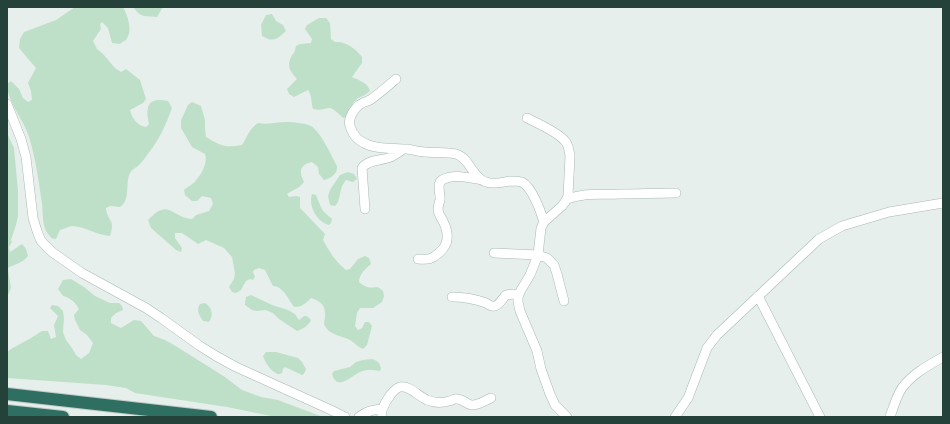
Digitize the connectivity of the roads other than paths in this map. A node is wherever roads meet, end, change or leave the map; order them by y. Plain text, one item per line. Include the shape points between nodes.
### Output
1 (396, 79) dead end
2 (7, 104) edge
3 (527, 118) dead end
4 (402, 150) junction
5 (482, 180) junction
6 (676, 193) dead end
7 (566, 199) junction
8 (943, 203) edge
9 (365, 209) dead end
10 (544, 222) junction
11 (494, 253) dead end
12 (538, 255) junction
13 (418, 259) dead end
14 (519, 295) junction
15 (758, 296) junction
16 (452, 297) dead end
17 (564, 301) dead end
18 (943, 357) edge
19 (7, 394) edge
20 (491, 398) dead end
21 (7, 411) edge
22 (382, 413) edge
23 (63, 417) edge
24 (211, 417) edge
25 (345, 417) edge
26 (359, 417) edge
27 (567, 417) edge
28 (675, 417) edge
29 (820, 417) edge
30 (890, 417) edge

1 - 4 street via 357,106 350,116 349,123 351,131 364,143
2 - 25 street via 26,157 37,231 52,252 82,273 146,308 216,356
3 - 7 street via 562,137 569,148
4 - 5 street via 457,154
4 - 9 street via 390,158 369,162 362,168
5 - 10 street via 492,183 523,182 541,211
5 - 13 street via 457,176 440,182 438,208 447,233 446,244 428,260
6 - 7 street via 592,194
7 - 10 street
8 - 15 street via 888,212 842,226 819,239
10 - 12 street
11 - 12 street
12 - 14 street
12 - 17 street via 547,258 554,265
14 - 16 street via 506,295 496,306 474,299
14 - 27 street via 520,311 537,351 550,394
15 - 28 street via 716,335 707,348 688,398
15 - 29 street
18 - 30 street via 918,372 902,388
19 - 24 highway
20 - 22 street via 472,405 457,399 437,402 429,401 401,387 391,394
21 - 23 highway
22 - 26 street via 372,410

